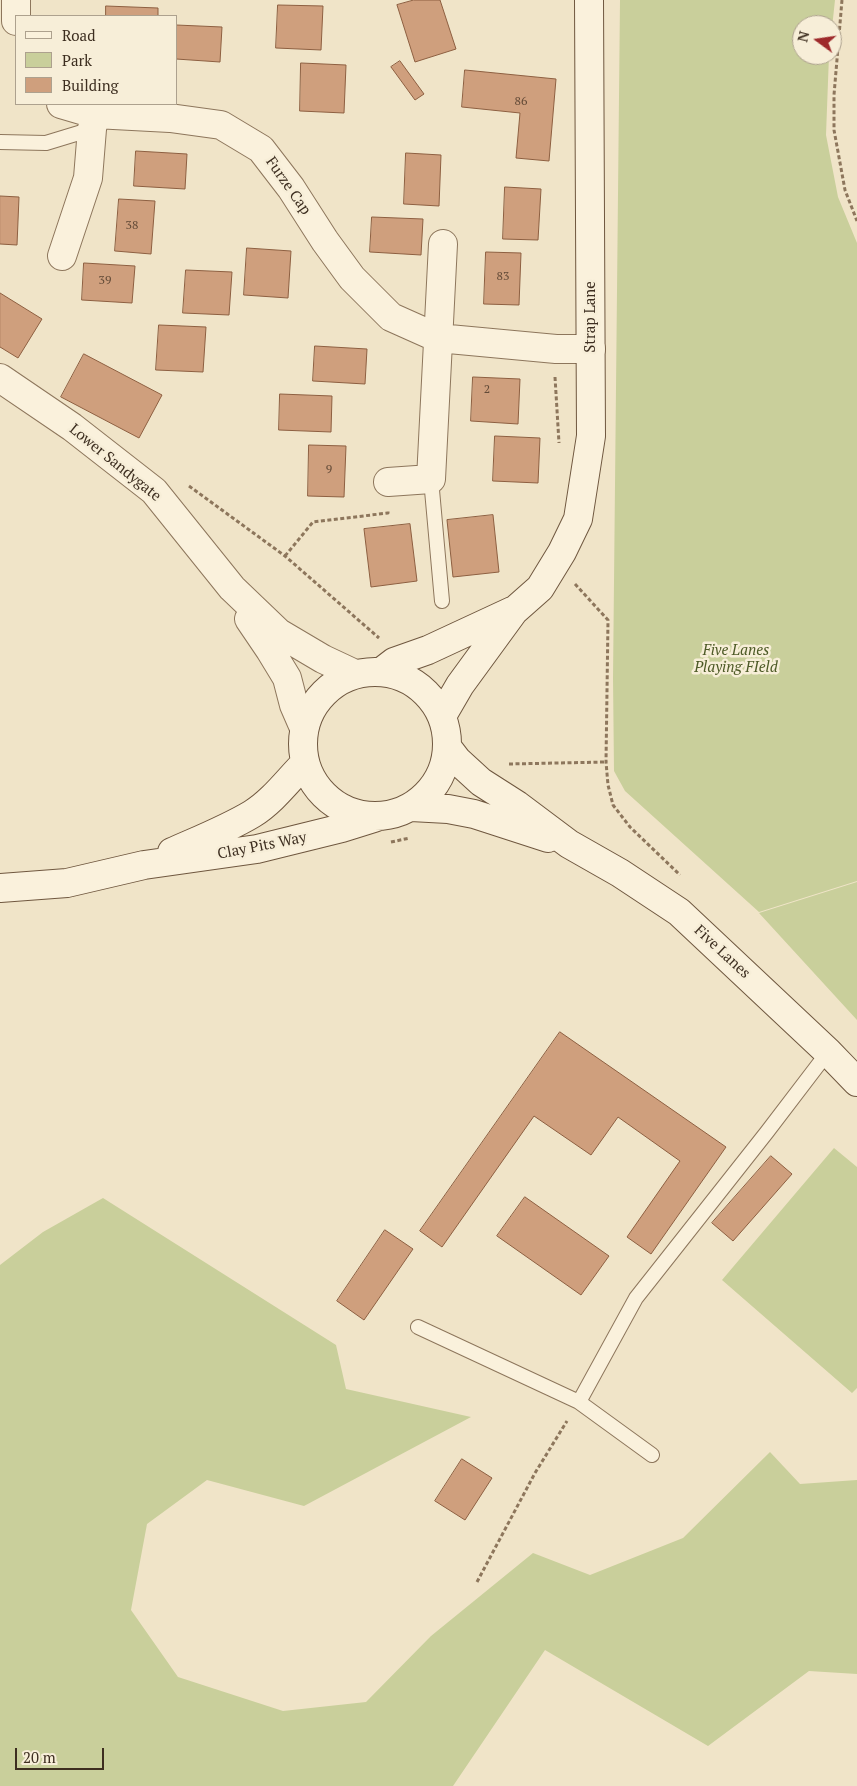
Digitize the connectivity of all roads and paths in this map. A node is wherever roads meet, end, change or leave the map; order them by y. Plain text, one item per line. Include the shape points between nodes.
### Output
1 (589, 0) edge
2 (842, 0) edge
3 (63, 105) edge
4 (94, 122) junction
5 (0, 142) edge
6 (857, 221) edge
7 (443, 244) dead end
8 (62, 256) dead end
9 (438, 338) junction
10 (591, 348) junction
11 (0, 378) edge
12 (431, 479) junction
13 (388, 482) joint
14 (285, 556) dead end
15 (573, 582) dead end
16 (232, 588) junction
17 (442, 601) dead end
18 (514, 611) junction
19 (368, 673) junction
20 (442, 716) junction
21 (304, 728) junction
22 (447, 747) junction
23 (305, 763) junction
24 (411, 807) junction
25 (378, 817) junction
26 (569, 844) junction
27 (144, 865) junction
28 (682, 877) dead end
29 (0, 888) edge
30 (828, 1052) junction
31 (857, 1082) edge
32 (418, 1327) dead end
33 (579, 1402) junction
34 (652, 1455) dead end
35 (476, 1582) dead end

1 - 10 main road, Strap Lane
2 - 6 path via 834,130 846,190
3 - 4 main road, Furze Cap
4 - 5 lane via 46,144
4 - 8 main road via 88,178
4 - 9 main road, Furze Cap via 170,118 221,125 262,149 352,278 391,317
7 - 9 main road
9 - 10 main road, Furze Cap via 556,349
9 - 12 main road
10 - 18 main road, Strap Lane via 591,436 578,519 540,588
11 - 16 main road, Lower Sandygate via 72,427 154,491
12 - 13 main road
12 - 17 lane
13 - 14 path via 388,513 313,522
15 - 28 path via 608,620 606,762 613,805
16 - 19 main road, Lower Sandygate via 279,633 323,659
16 - 21 main road, Lower Sandygate via 286,678
18 - 19 main road, Strap Lane
18 - 20 main road, Strap Lane via 460,685
19 - 20 main road via 396,675 411,681 424,690
19 - 21 main road via 341,680 328,688 317,700
20 - 22 main road
21 - 23 main road via 302,746
22 - 24 main road via 440,775 428,793
22 - 26 main road, Five Lanes via 481,782
23 - 25 main road via 310,778 332,803 361,816
23 - 27 main road, Clay Pits Way via 253,813
24 - 25 main road
24 - 26 main road, Five Lanes via 474,814
25 - 27 main road, Clay Pits Way via 257,849
26 - 30 main road, Five Lanes via 679,912
27 - 29 main road, Clay Pits Way via 67,883
30 - 31 main road, Five Lanes
30 - 33 lane via 636,1298
32 - 33 lane
33 - 34 lane
33 - 35 path via 535,1472

